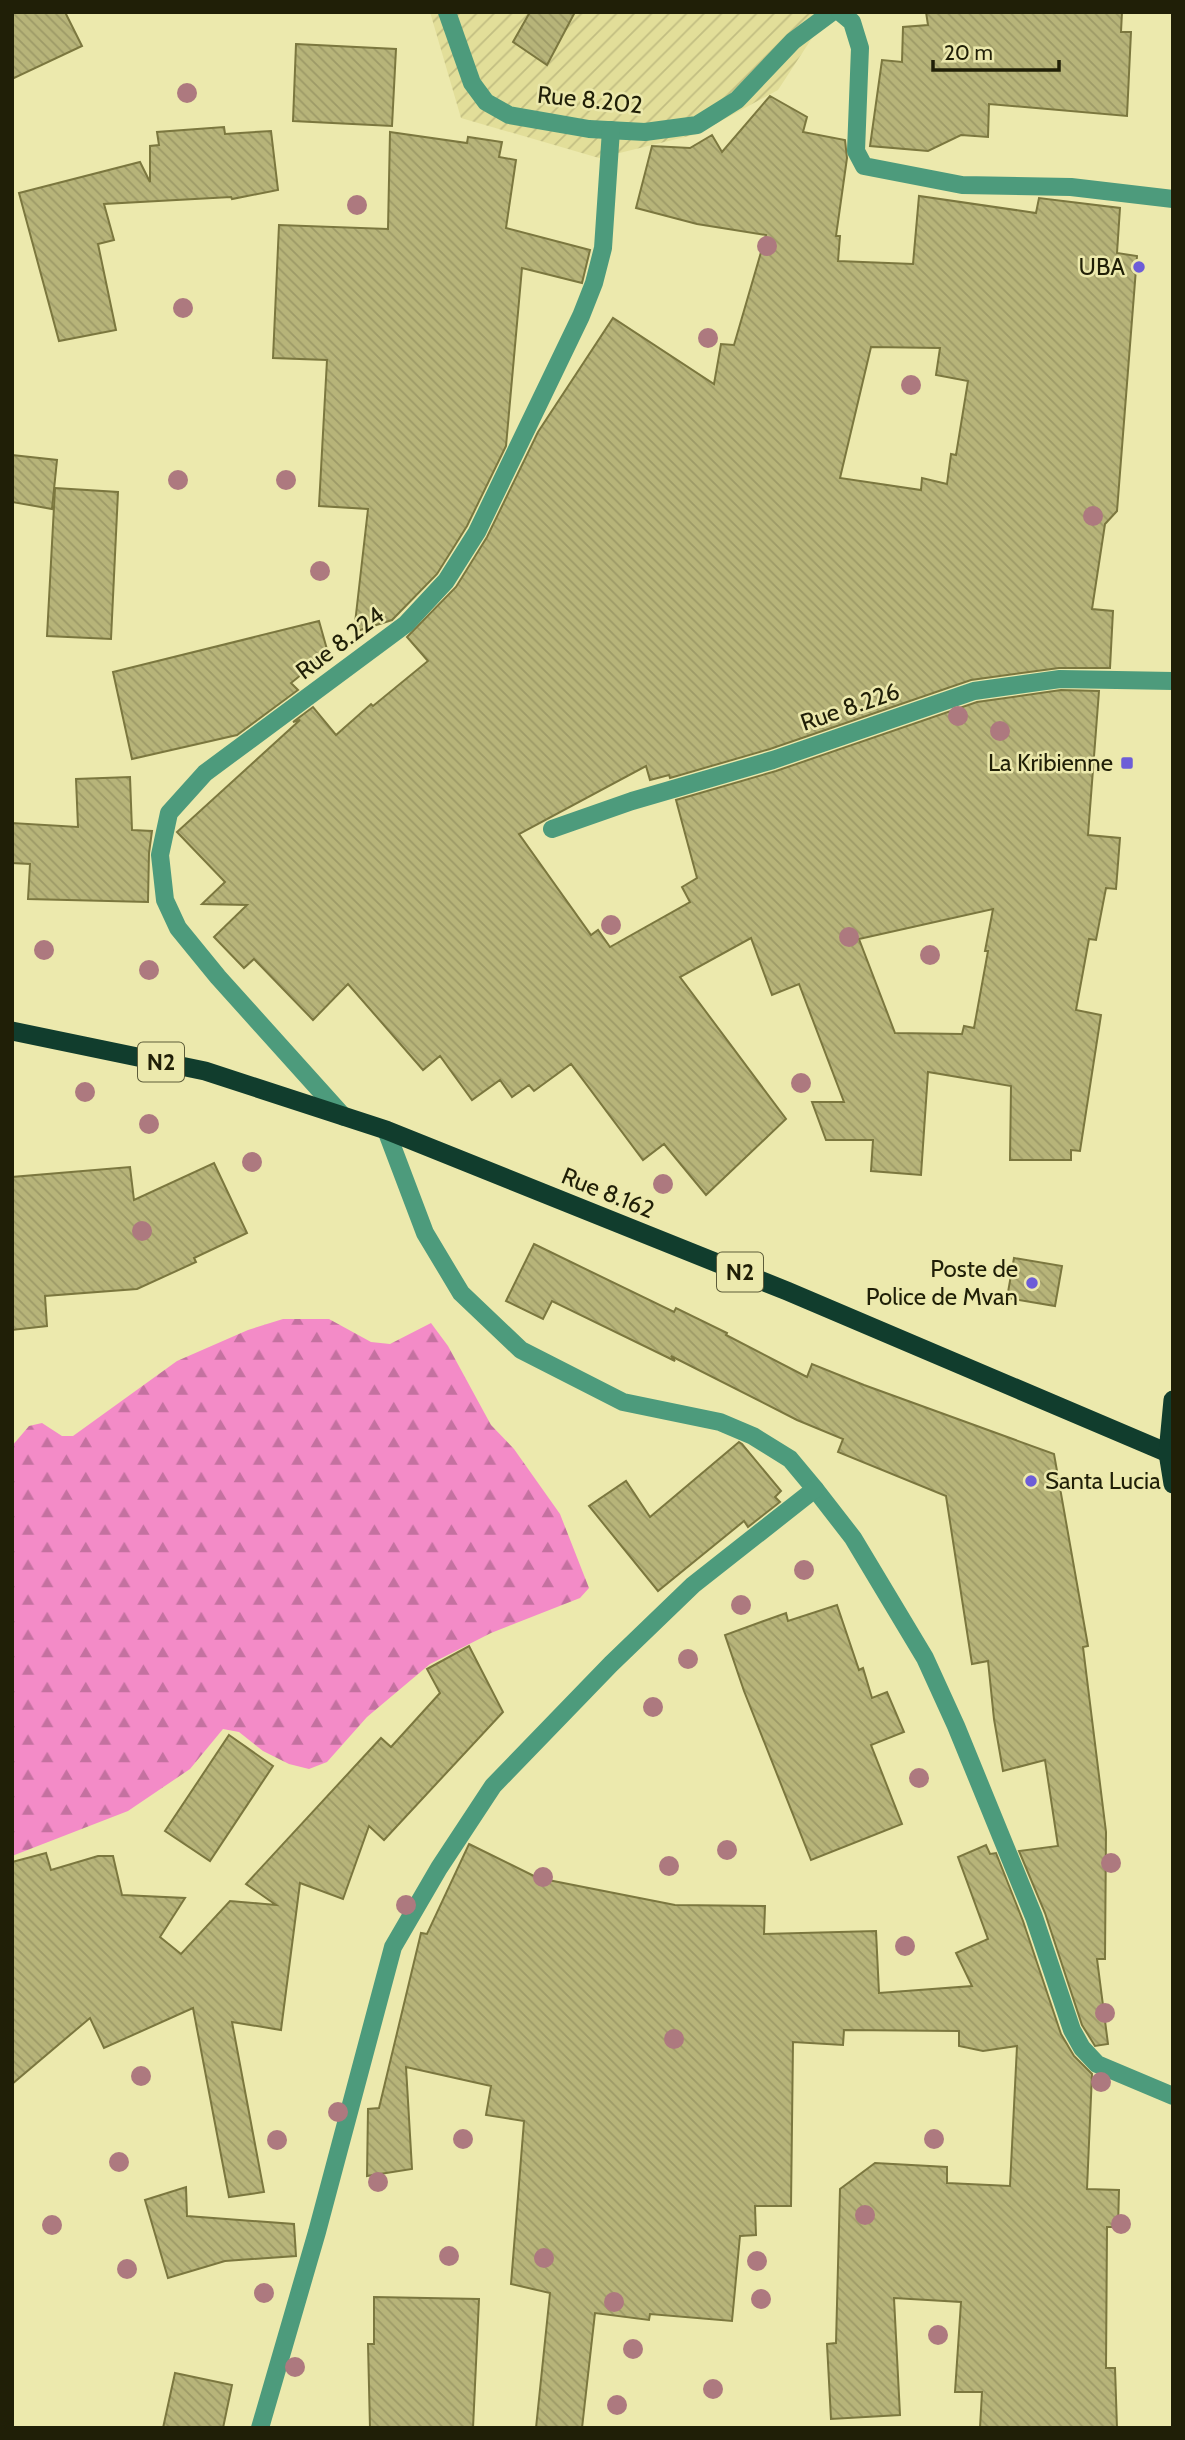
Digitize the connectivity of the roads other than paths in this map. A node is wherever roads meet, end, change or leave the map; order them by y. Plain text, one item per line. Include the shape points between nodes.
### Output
1 (447, 12) edge
2 (832, 12) edge
3 (840, 12) edge
4 (611, 130) junction
5 (1173, 199) edge
6 (1173, 681) edge
7 (552, 829) dead end
8 (12, 1031) edge
9 (344, 1117) junction
10 (386, 1130) junction
11 (1173, 1400) edge
12 (1168, 1453) junction
13 (1173, 1484) edge
14 (815, 1489) junction
15 (1173, 2096) edge
16 (260, 2428) edge

1 - 4 street, Rue 8.202 via 472,83 486,103 509,115
2 - 4 street, Rue 8.202 via 793,41 737,100 697,125 645,132
3 - 5 street via 852,22 860,48 856,151 864,166 962,185 1071,187
4 - 9 street, Rue 8.224 via 603,248 594,283 477,532 446,581 406,624 205,774 169,813 160,855 165,900 178,928
6 - 7 street, Rue 8.226 via 1060,679 974,691
8 - 9 highway, Rue 8.162 / N2 via 205,1071
9 - 10 highway, Rue 8.162 / N2
10 - 12 highway, Rue 8.162 / N2 via 787,1290
10 - 14 street via 425,1233 461,1293 520,1350 623,1402 720,1422 753,1436 790,1459
11 - 12 highway
12 - 13 highway
14 - 15 street via 853,1538 925,1658 1034,1917 1082,2048 1097,2064
14 - 16 street via 693,1585 493,1786 419,1902 393,1947

